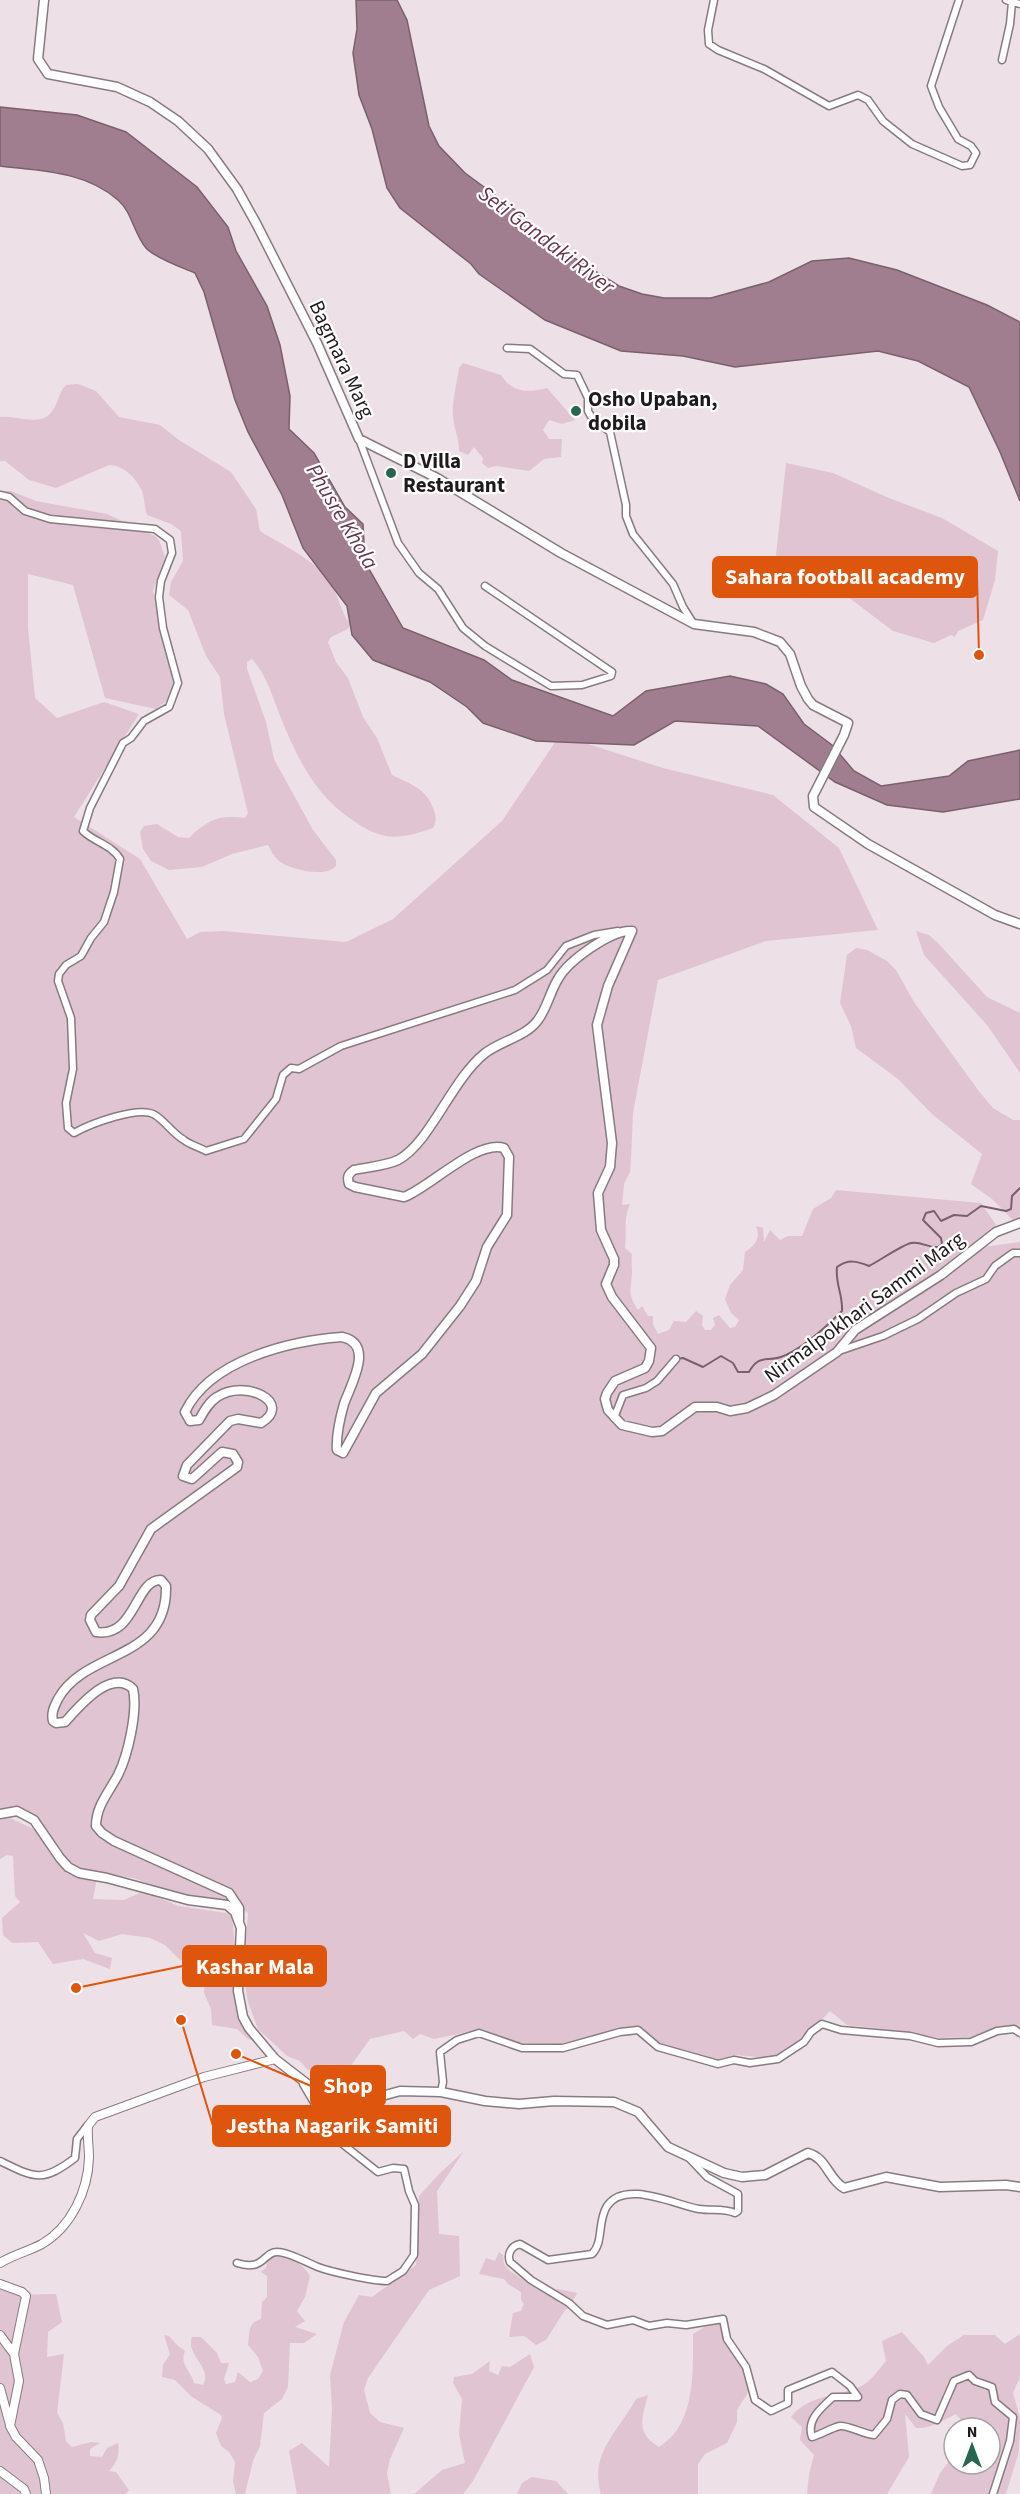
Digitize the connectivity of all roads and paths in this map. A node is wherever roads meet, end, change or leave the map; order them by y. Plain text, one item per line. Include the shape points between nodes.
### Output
1 (44, 0) edge
2 (714, 0) edge
3 (959, 0) edge
4 (1009, 1) edge
5 (1020, 4) edge
6 (1002, 60) dead end
7 (507, 348) dead end
8 (359, 439) junction
9 (0, 495) edge
10 (485, 586) dead end
11 (694, 624) junction
12 (1020, 924) edge
13 (623, 932) junction
14 (1020, 1223) edge
15 (1020, 1252) edge
16 (837, 1352) junction
17 (676, 1359) dead end
18 (614, 1419) junction
19 (0, 1814) edge
20 (239, 1920) junction
21 (1020, 2033) edge
22 (275, 2059) junction
23 (298, 2076) junction
24 (441, 2091) junction
25 (88, 2126) junction
26 (689, 2158) junction
27 (0, 2161) edge
28 (1020, 2187) edge
29 (0, 2263) edge
30 (237, 2263) dead end
31 (0, 2284) edge
32 (0, 2335) edge
33 (14, 2354) junction
34 (0, 2388) edge
35 (10, 2426) junction
36 (0, 2471) edge
37 (26, 2494) edge
38 (46, 2494) edge
39 (993, 2494) edge

1 - 8 main road, Bagmara Marg via 38,58 48,74 117,87 150,102 184,126 218,162 257,225 317,343
2 - 3 street via 709,44 764,69 829,106 858,95 868,100 883,121 912,144 962,166 970,165 976,153 958,139 931,86
4 - 5 street
4 - 6 street via 1011,24
7 - 11 street via 530,349 564,374 577,375 592,418 610,432 633,534 673,584
8 - 10 street via 398,543 419,573 438,589 463,628 551,686 582,685 611,676 612,672
8 - 11 main road, Bagmara Marg via 437,478 561,553
9 - 13 street via 9,497 25,511 50,519 155,529 170,540 171,547 159,597 178,684 169,707 144,721 123,743 90,808 83,831 116,851 120,859 116,884 104,922 81,956 59,974 71,1018 73,1070 66,1114 68,1128 74,1133 142,1112 156,1115 184,1140 206,1151 244,1139 276,1100 282,1075 291,1068 299,1069 341,1046 515,990 547,970 566,946 610,931
11 - 12 main road, Bagmara Marg via 754,632 780,642 790,654 801,686 813,705 848,723 813,802 819,811 868,844 995,915
13 - 18 main road via 633,933 608,986 597,1025 612,1143 612,1158 598,1201 601,1230 614,1259 608,1290 647,1341 651,1354 645,1368 610,1386 605,1399
13 - 20 main road via 603,940 563,970 539,1019 485,1053 468,1070 409,1152 395,1161 349,1173 349,1184 355,1187 404,1197 481,1151 499,1147 507,1152 507,1215 487,1247 476,1281 460,1306 422,1354 376,1393 343,1453 337,1450 337,1439 359,1363 358,1347 351,1339 289,1343 227,1370 196,1392 185,1412 190,1421 199,1419 219,1395 235,1391 262,1393 268,1398 270,1412 261,1423 230,1421 185,1469 183,1476 192,1479 222,1452 233,1454 238,1462 237,1467 151,1529 119,1586 90,1615 96,1632 117,1629 149,1585 161,1580 166,1586 165,1602 154,1629 129,1650 71,1681 53,1710 53,1721 60,1724 98,1689 122,1684 133,1689 127,1747 119,1773 100,1806 96,1826 114,1841 229,1893 238,1908
14 - 16 main road, Nirmalpokhari Sammi Marg via 996,1232 941,1275 855,1330
15 - 16 street via 995,1266 986,1279 956,1293 918,1319
16 - 18 main road, Nirmalpokhari Sammi Marg via 774,1395 747,1408 730,1411 695,1407 662,1431 652,1432 633,1429
17 - 18 street via 657,1381 623,1395
19 - 20 main road via 17,1811 34,1820 60,1858 79,1873 188,1900 227,1905
20 - 22 main road via 240,2005 249,2028
21 - 24 street via 1014,2029 997,2031 971,2042 938,2043 822,2024 778,2059 718,2064 658,2047 638,2030 563,2048 522,2048 479,2033 457,2040 440,2052
22 - 23 main road
22 - 25 street via 196,2080 95,2117
23 - 24 main road via 330,2103 350,2111 362,2109 392,2092
23 - 30 street via 335,2138 378,2172 404,2169 415,2205 414,2255 403,2271 387,2282 320,2268 278,2252 248,2267
24 - 26 main road via 519,2104 620,2104 638,2112 668,2146
25 - 27 street via 77,2139 75,2158 49,2176 27,2174
25 - 29 street via 87,2179 68,2223 42,2244
26 - 28 main road via 724,2173 753,2177 776,2171 808,2153 821,2159 844,2188 886,2176 940,2187
26 - 39 street via 707,2177 738,2194 738,2211 700,2209 646,2194 622,2196 611,2201 604,2211 597,2248 592,2254 548,2260 518,2244 509,2253 510,2262 583,2316 607,2325 633,2320 649,2325 686,2325 723,2319 727,2339 746,2367 755,2400 771,2411 788,2403 788,2390 832,2372 858,2397 833,2397 812,2419 812,2437 839,2426 874,2435 887,2419 892,2400 900,2394 907,2395 921,2414 937,2420 954,2381 969,2375 992,2387 995,2402 1013,2417 1010,2441
31 - 33 street via 26,2296
32 - 33 street
33 - 35 street via 19,2380
34 - 35 street
35 - 38 street via 38,2460
36 - 37 street

